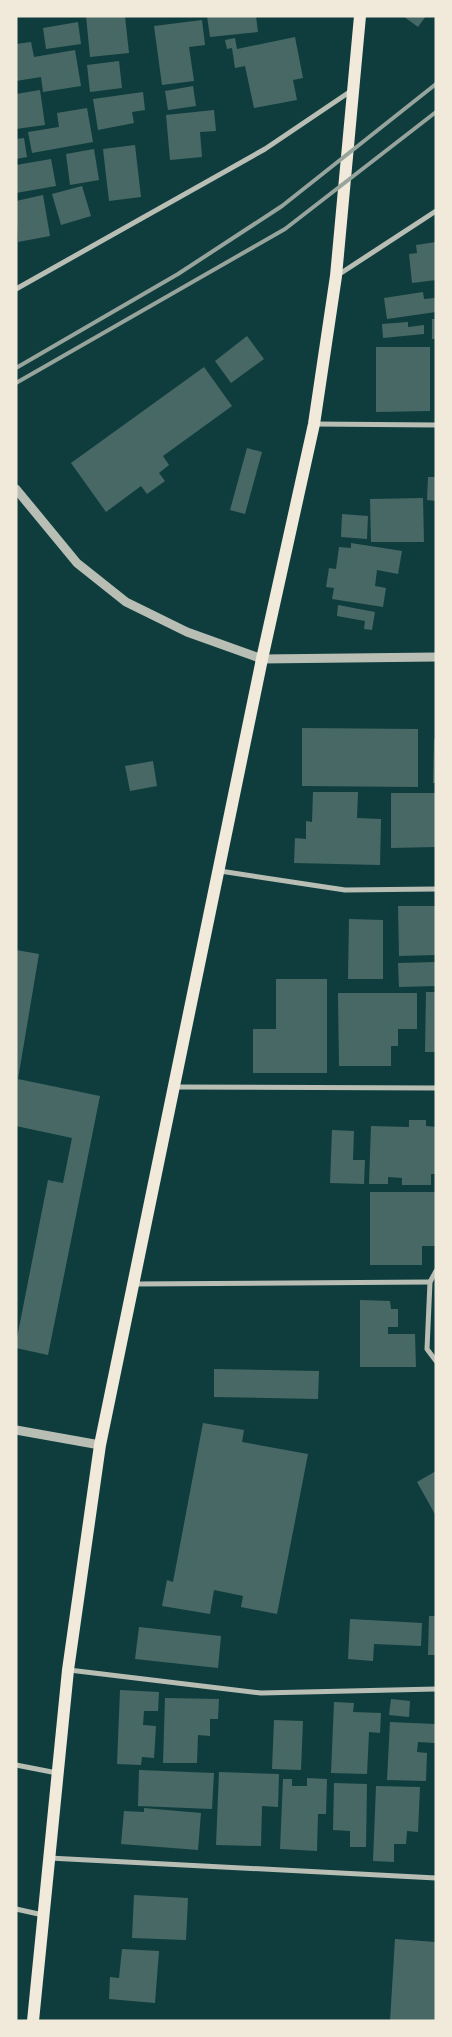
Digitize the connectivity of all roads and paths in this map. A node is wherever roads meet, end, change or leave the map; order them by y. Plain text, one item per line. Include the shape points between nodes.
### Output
1 (360, 16) edge
2 (352, 91) junction
3 (436, 211) edge
4 (336, 276) junction
5 (16, 289) edge
6 (314, 424) junction
7 (436, 425) edge
8 (16, 489) edge
9 (436, 657) edge
10 (262, 659) junction
11 (220, 870) junction
12 (436, 889) edge
13 (176, 1087) junction
14 (436, 1088) edge
15 (436, 1271) edge
16 (430, 1282) junction
17 (134, 1284) junction
18 (436, 1361) edge
19 (16, 1430) edge
20 (100, 1446) junction
21 (68, 1670) junction
22 (436, 1689) edge
23 (16, 1765) edge
24 (57, 1773) junction
25 (49, 1858) junction
26 (436, 1878) edge
27 (16, 1909) edge
28 (43, 1915) junction
29 (33, 2021) edge

1 - 2 main road
2 - 4 main road
2 - 5 street via 265,148
3 - 4 street
4 - 6 main road
6 - 7 street
6 - 10 main road
8 - 10 street via 77,563 126,602 187,632
9 - 10 street
10 - 11 main road
11 - 12 street via 345,890
11 - 13 main road
13 - 14 street
13 - 17 main road
15 - 16 street
16 - 17 street
16 - 18 street via 427,1349
17 - 20 main road
19 - 20 street
20 - 21 main road
21 - 22 street via 261,1693
21 - 24 main road
23 - 24 street
24 - 25 main road
25 - 26 street
25 - 28 main road
27 - 28 street
28 - 29 main road

